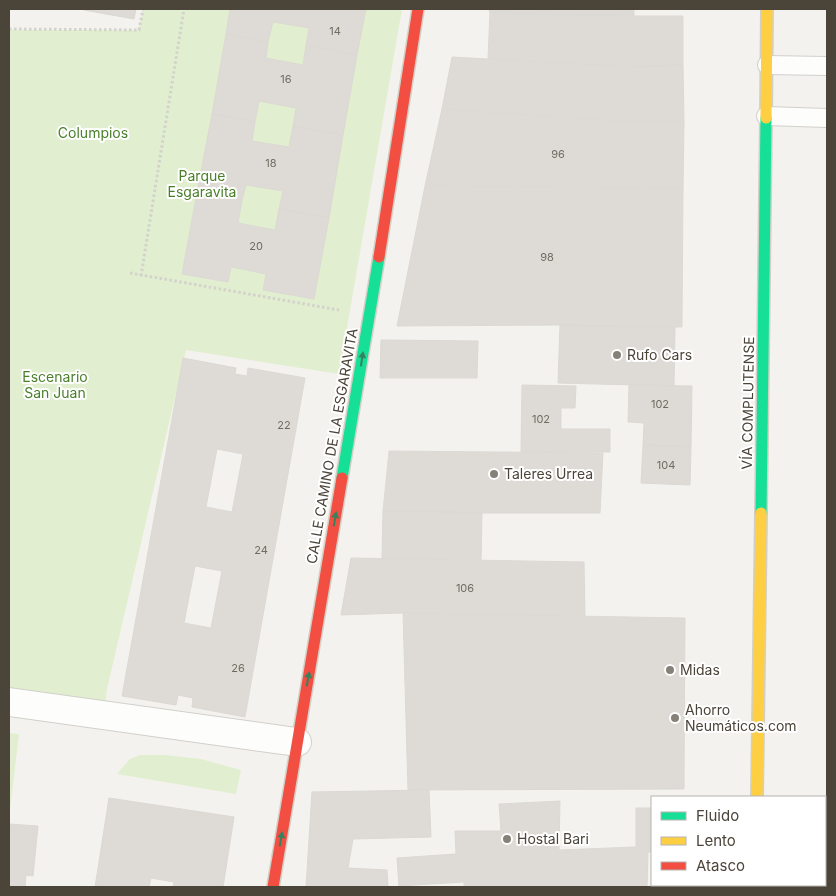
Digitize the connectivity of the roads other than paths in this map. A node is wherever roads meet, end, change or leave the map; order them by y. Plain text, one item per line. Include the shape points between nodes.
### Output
1 (418, 9) edge
2 (767, 9) edge
3 (767, 65) junction
4 (827, 66) edge
5 (766, 116) junction
6 (827, 118) edge
7 (9, 702) edge
8 (297, 742) junction
9 (757, 796) edge
10 (273, 887) edge

8 -> 1 street, CALLE CAMINO DE LA ESGARAVITA
2 - 3 street, VÍA COMPLUTENSE
3 - 4 lane
3 - 5 street, VÍA COMPLUTENSE
5 - 6 lane
5 - 9 street, VÍA COMPLUTENSE
7 - 8 street
10 -> 8 street, CALLE CAMINO DE LA ESGARAVITA

